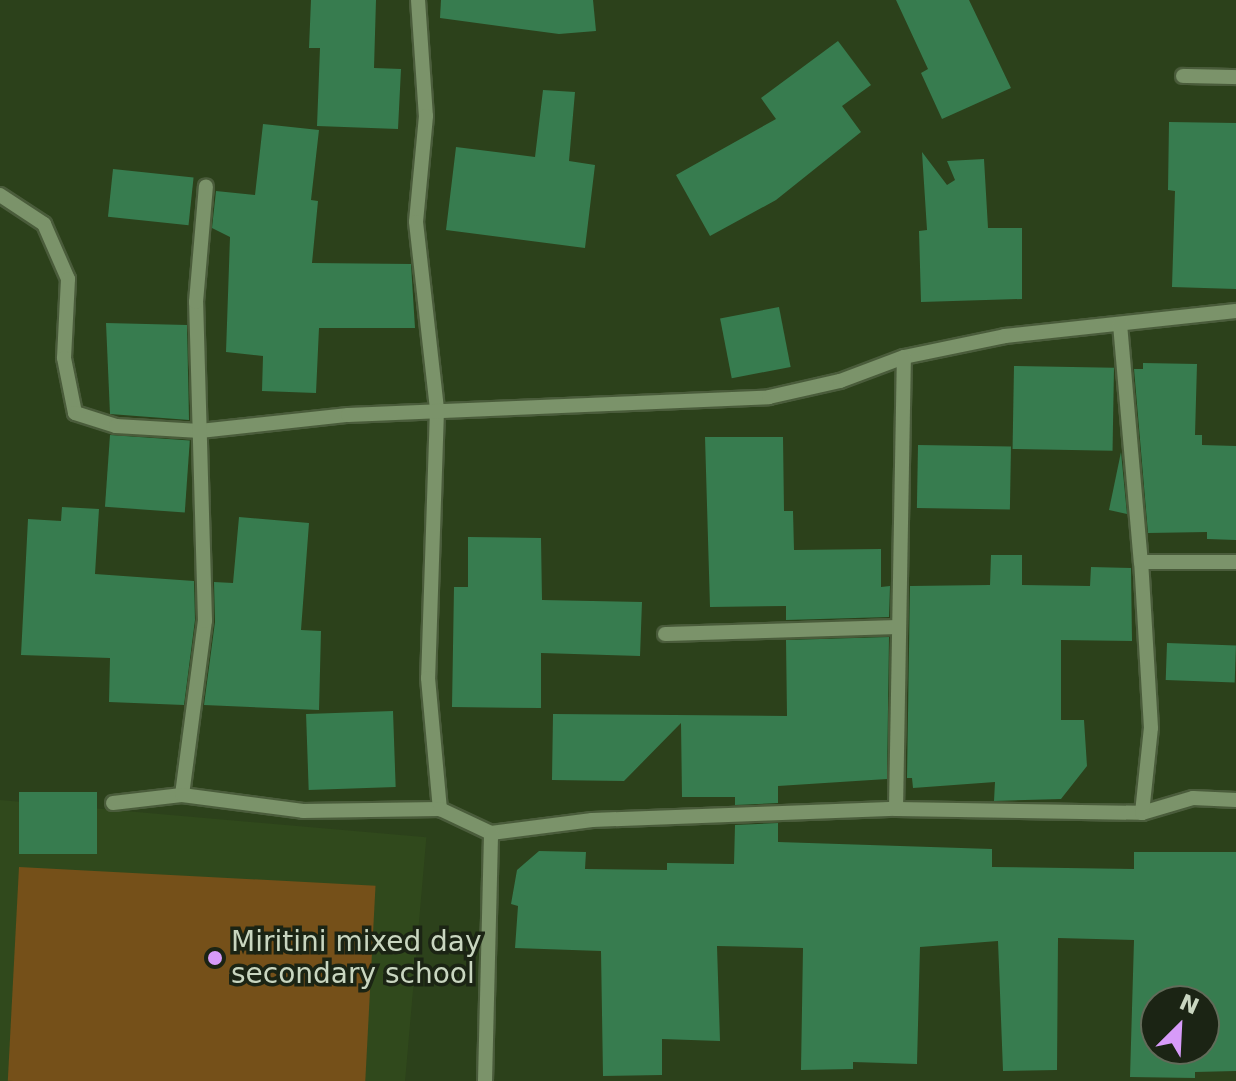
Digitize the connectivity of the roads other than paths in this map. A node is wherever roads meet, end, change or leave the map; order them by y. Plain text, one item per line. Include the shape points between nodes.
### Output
1 (418, 0) edge
2 (1183, 76) dead end
3 (1236, 77) edge
4 (206, 186) dead end
5 (0, 195) edge
6 (1236, 311) edge
7 (1120, 324) junction
8 (904, 357) junction
9 (437, 410) junction
10 (200, 431) junction
11 (1141, 562) junction
12 (1236, 562) edge
13 (899, 627) junction
14 (665, 634) dead end
15 (182, 795) junction
16 (1236, 800) edge
17 (113, 803) dead end
18 (440, 809) junction
19 (896, 809) junction
20 (1142, 813) junction
21 (491, 833) junction
22 (485, 1081) edge

1 - 9 street via 426,116 416,222
2 - 3 street
4 - 10 street via 196,302
5 - 10 street via 44,224 68,279 64,358 75,413 116,426
6 - 7 street
7 - 8 street via 1005,336
7 - 11 street
8 - 9 street via 840,381 769,397
8 - 13 street
9 - 10 street
9 - 18 street via 428,678
10 - 15 street via 205,621
11 - 12 street
11 - 20 street via 1151,728
13 - 14 street
13 - 19 street
15 - 17 street
15 - 18 street via 303,811
16 - 20 street via 1193,798
18 - 21 street
19 - 20 street
19 - 21 street via 592,820
21 - 22 street

